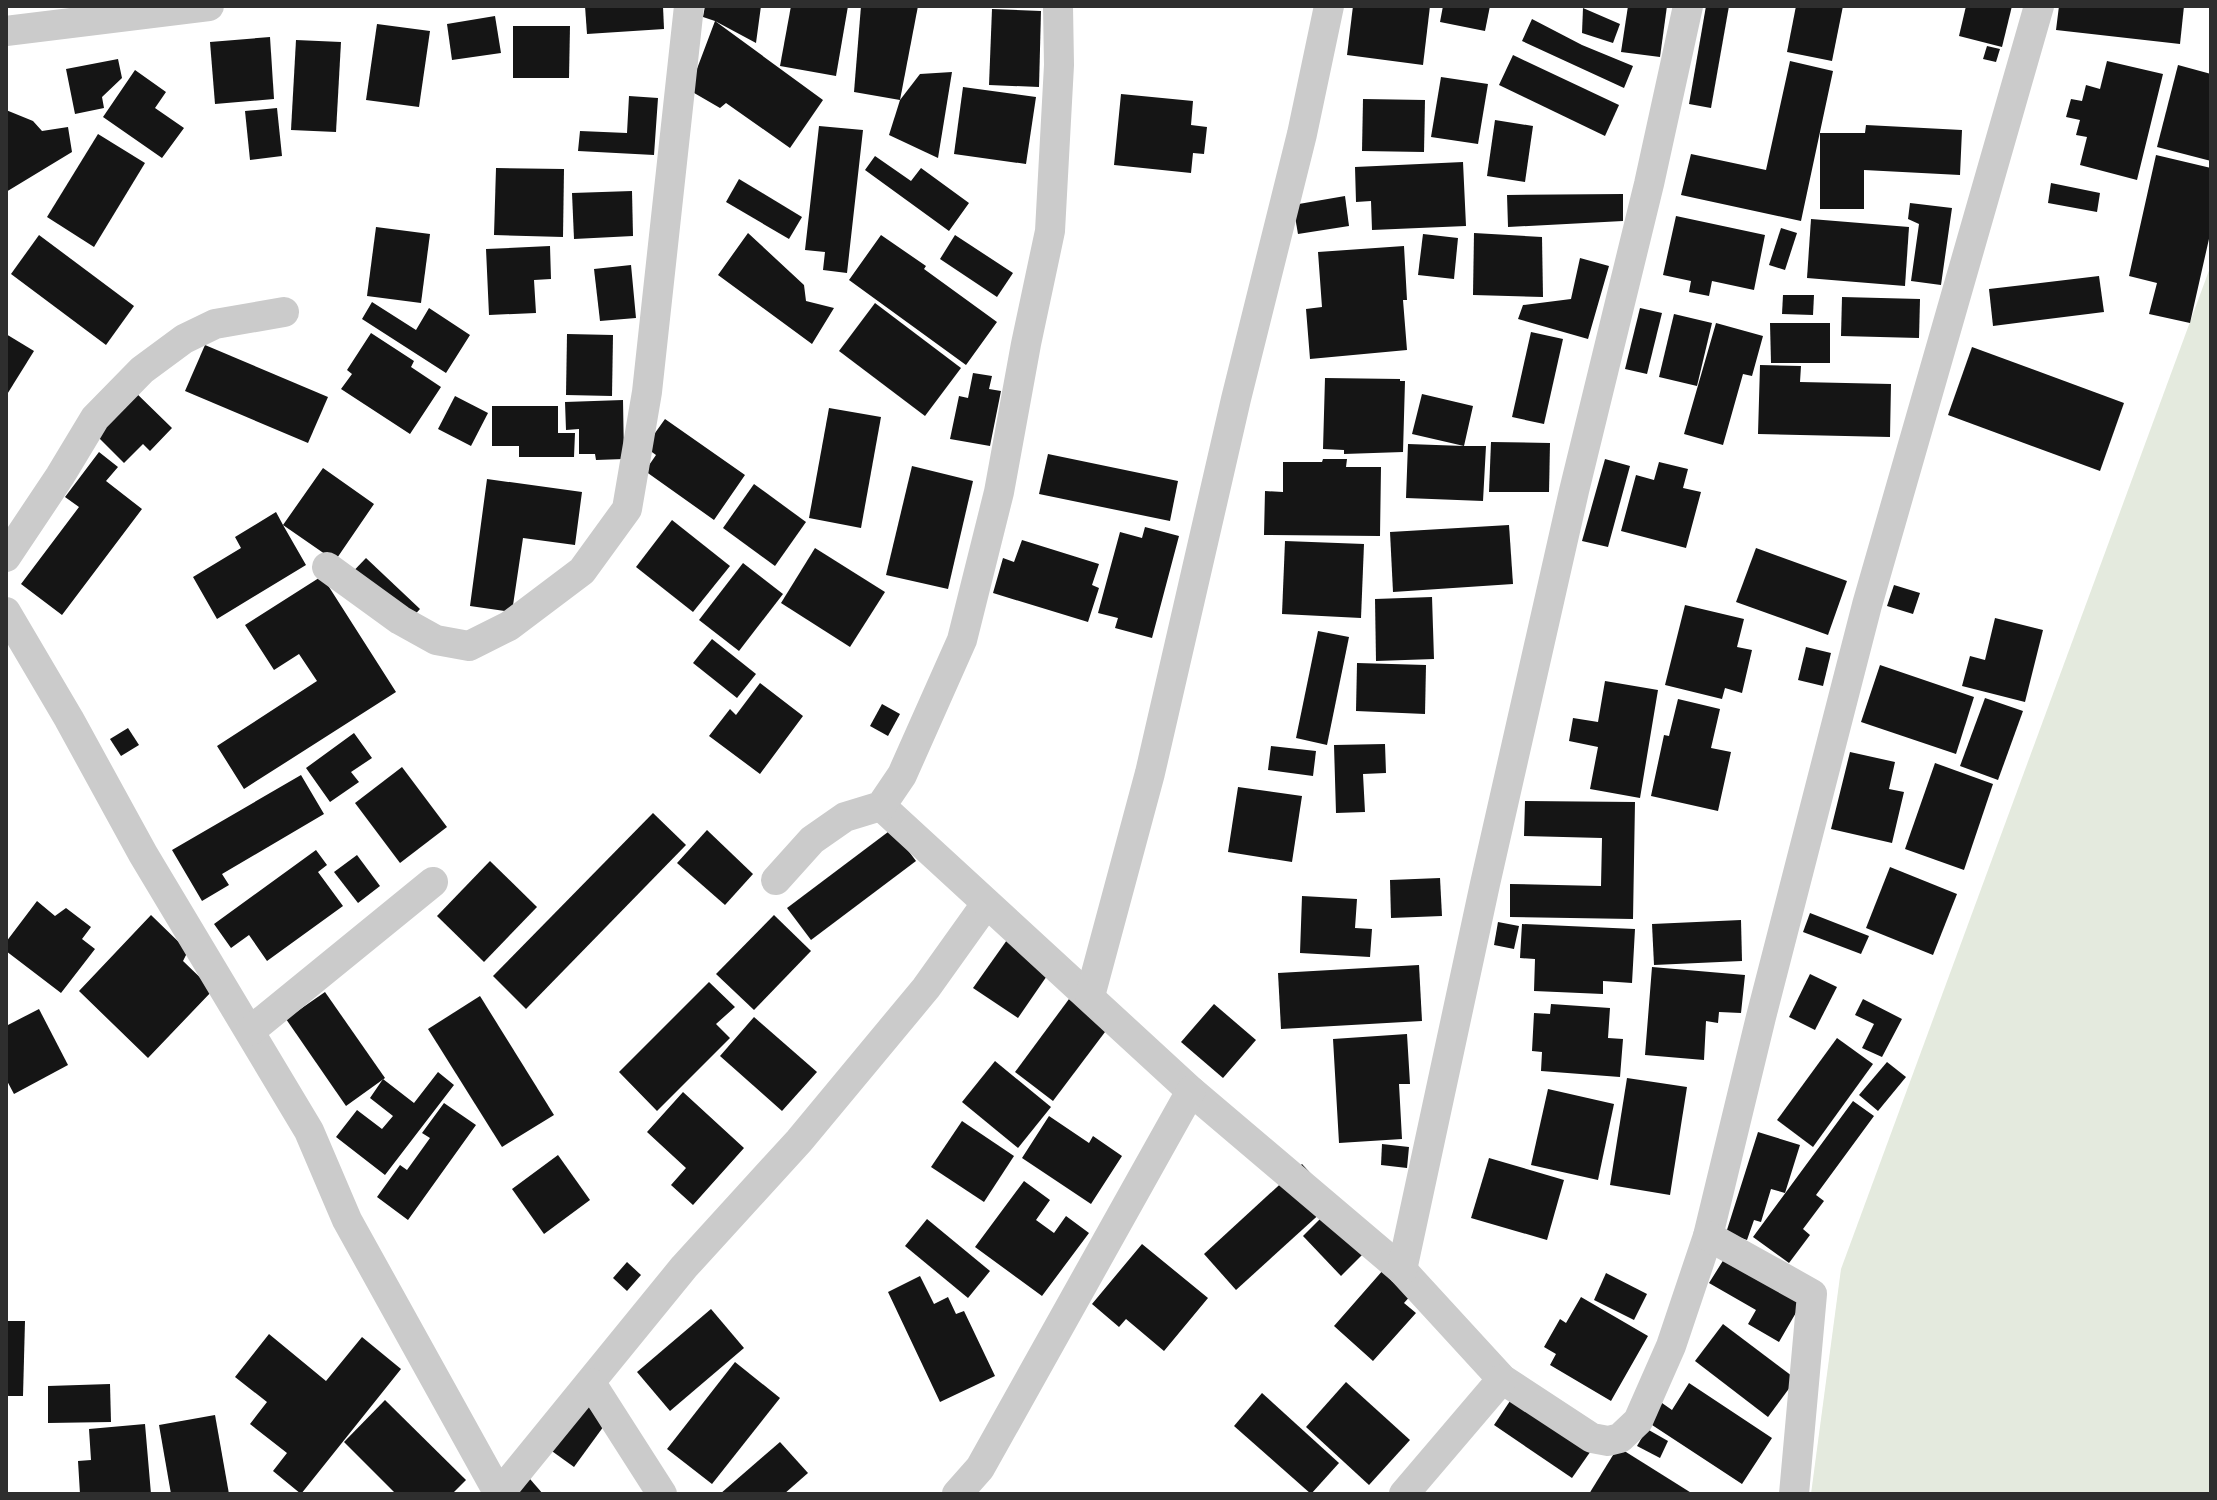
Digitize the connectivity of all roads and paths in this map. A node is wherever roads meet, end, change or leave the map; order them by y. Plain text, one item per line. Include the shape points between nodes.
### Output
1 (209, 6) edge
2 (689, 6) edge
3 (1058, 6) edge
4 (1329, 6) edge
5 (1688, 6) edge
6 (2039, 6) edge
7 (6, 31) edge
8 (284, 312) dead end
9 (6, 557) edge
10 (327, 567) dead end
11 (6, 612) edge
12 (881, 806) junction
13 (776, 880) dead end
14 (433, 882) dead end
15 (986, 904) junction
16 (1090, 996) junction
17 (250, 1031) junction
18 (1191, 1091) junction
19 (1708, 1236) junction
20 (1402, 1270) junction
21 (1502, 1379) junction
22 (591, 1383) junction
23 (662, 1494) edge
24 (957, 1494) edge
25 (1404, 1494) edge
26 (1794, 1494) edge

1 - 7 street
2 - 10 street via 647,392 627,509 582,571 509,626 469,646 436,640 400,620
3 - 12 street via 1050,231 999,492 962,640 902,775
4 - 16 street via 1150,773
5 - 20 street via 1567,521
6 - 19 street via 1867,605
8 - 9 street via 215,324 142,370 95,418
11 - 17 street
12 - 13 street via 845,817 812,840
12 - 15 street
14 - 17 street
15 - 16 street
15 - 22 street via 926,988 799,1141 684,1267
16 - 18 street
17 - 22 street via 309,1131 347,1220 499,1494
18 - 20 street
18 - 24 street via 980,1468
19 - 21 street via 1671,1346 1638,1421 1620,1438 1592,1438
19 - 26 street via 1812,1294
20 - 21 street
21 - 25 street
22 - 23 street

